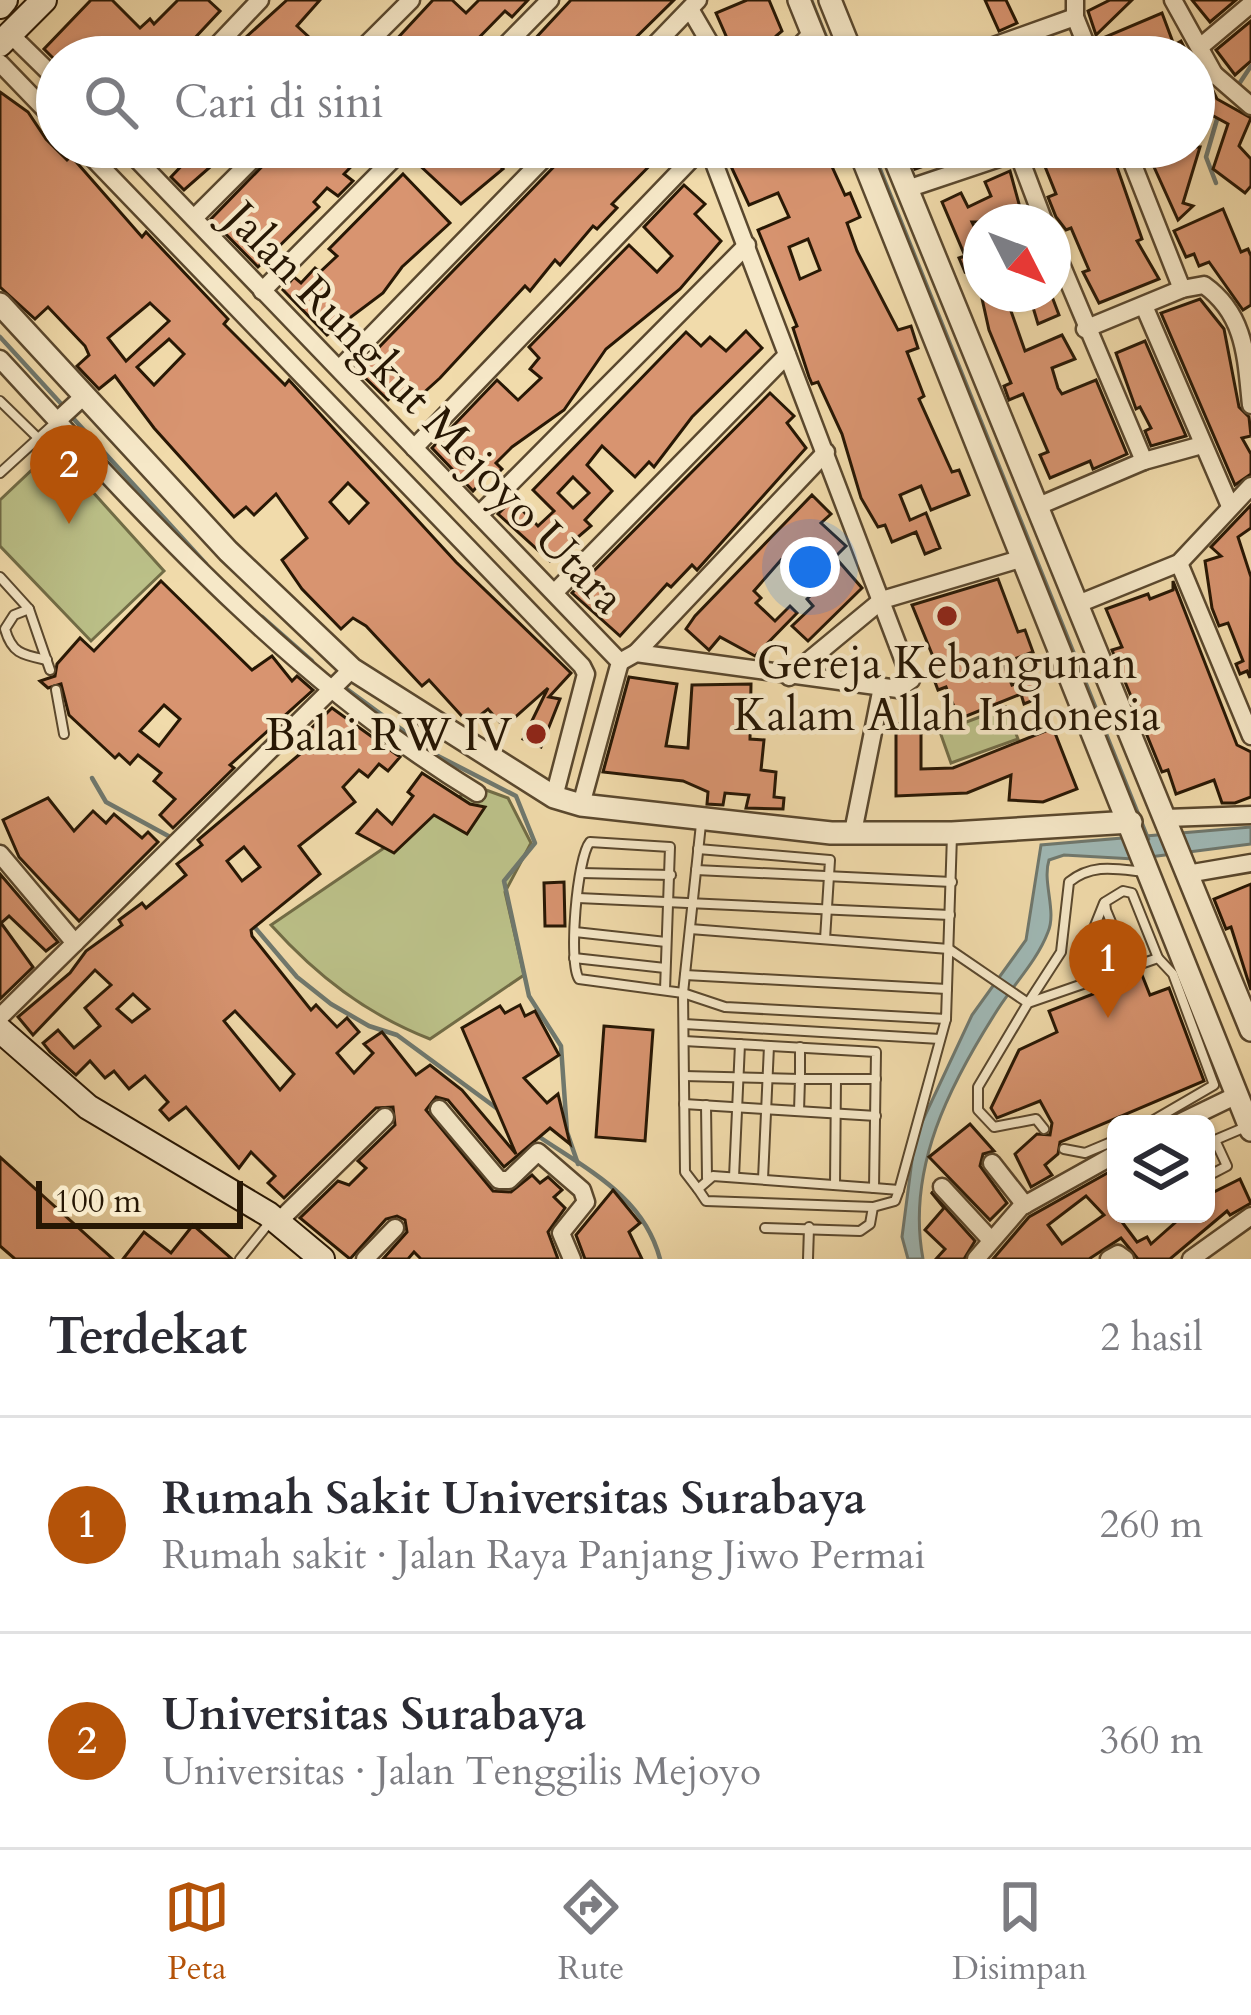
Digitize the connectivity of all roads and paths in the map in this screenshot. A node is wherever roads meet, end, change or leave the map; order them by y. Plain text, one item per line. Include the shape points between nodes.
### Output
1 (44, 0) edge
2 (260, 0) edge
3 (411, 0) edge
4 (550, 0) edge
5 (799, 0) edge
6 (830, 0) edge
7 (1173, 0) edge
8 (694, 4) edge
9 (1251, 4) edge
10 (1075, 8) edge
11 (812, 33) junction
12 (226, 36) edge
13 (375, 36) edge
14 (515, 36) edge
15 (666, 36) edge
16 (708, 36) edge
17 (809, 36) edge
18 (813, 36) edge
19 (845, 36) edge
20 (1011, 36) edge
21 (1194, 36) edge
22 (1213, 36) edge
23 (5, 39) edge
24 (0, 63) edge
25 (36, 63) edge
26 (1215, 73) edge
27 (1215, 80) edge
28 (1219, 80) junction
29 (36, 100) edge
30 (1247, 104) edge
31 (102, 168) edge
32 (145, 168) edge
33 (244, 168) edge
34 (384, 168) edge
35 (535, 168) edge
36 (685, 168) edge
37 (714, 168) edge
38 (866, 168) edge
39 (898, 168) edge
40 (971, 168) edge
41 (1030, 168) edge
42 (1134, 168) edge
43 (907, 189) junction
44 (1039, 204) edge
45 (194, 218) junction
46 (747, 245) junction
47 (1181, 289) junction
48 (262, 291) junction
49 (1071, 292) edge
50 (0, 304) edge
51 (1144, 306) junction
52 (299, 326) junction
53 (1085, 329) junction
54 (1247, 333) edge
55 (277, 348) junction
56 (787, 355) junction
57 (0, 359) edge
58 (341, 367) junction
59 (82, 398) junction
60 (0, 400) edge
61 (1251, 405) edge
62 (60, 418) junction
63 (38, 439) junction
64 (1202, 445) junction
65 (414, 448) junction
66 (826, 452) junction
67 (1144, 461) junction
68 (0, 473) edge
69 (1251, 486) edge
70 (1229, 506) junction
71 (1036, 507) junction
72 (479, 515) junction
73 (1021, 559) junction
74 (1179, 563) junction
75 (0, 577) edge
76 (555, 592) junction
77 (882, 600) junction
78 (1078, 604) junction
79 (28, 609) junction
80 (628, 657) junction
81 (789, 677) junction
82 (341, 680) junction
83 (890, 688) junction
84 (56, 690) dead end
85 (64, 734) dead end
86 (570, 736) junction
87 (1251, 736) edge
88 (598, 745) junction
89 (477, 793) dead end
90 (554, 797) junction
91 (581, 805) junction
92 (1251, 815) edge
93 (701, 818) junction
94 (1168, 823) junction
95 (1134, 826) junction
96 (853, 832) junction
97 (952, 833) junction
98 (698, 849) junction
99 (0, 854) edge
100 (1251, 862) edge
101 (696, 870) junction
102 (1185, 870) junction
103 (1148, 872) junction
104 (580, 873) junction
105 (671, 875) junction
106 (829, 876) junction
107 (952, 882) junction
108 (578, 898) junction
109 (1105, 902) junction
110 (668, 905) junction
111 (692, 906) junction
112 (827, 911) junction
113 (950, 914) junction
114 (690, 928) junction
115 (575, 932) junction
116 (825, 939) junction
117 (666, 942) junction
118 (75, 943) junction
119 (949, 949) junction
120 (574, 958) junction
121 (1170, 960) junction
122 (1130, 965) junction
123 (665, 968) junction
124 (1107, 974) junction
125 (685, 975) junction
126 (946, 989) junction
127 (665, 991) junction
128 (683, 993) junction
129 (1028, 1003) junction
130 (1246, 1004) edge
131 (812, 1012) junction
132 (0, 1017) edge
133 (946, 1019) junction
134 (683, 1024) junction
135 (0, 1030) edge
136 (1251, 1030) edge
137 (812, 1031) junction
138 (940, 1039) junction
139 (684, 1041) junction
140 (740, 1044) junction
141 (770, 1046) junction
142 (800, 1047) junction
143 (0, 1052) edge
144 (684, 1076) junction
145 (1221, 1076) junction
146 (739, 1078) junction
147 (768, 1078) junction
148 (836, 1078) junction
149 (876, 1078) junction
150 (800, 1079) junction
151 (1238, 1095) junction
152 (684, 1104) junction
153 (706, 1105) junction
154 (737, 1107) junction
155 (440, 1109) dead end
156 (768, 1109) junction
157 (799, 1111) junction
158 (837, 1113) junction
159 (1166, 1115) edge
160 (1196, 1115) edge
161 (876, 1116) junction
162 (385, 1117) dead end
163 (1250, 1128) edge
164 (1044, 1129) dead end
165 (1215, 1141) edge
166 (1107, 1144) edge
167 (1064, 1149) dead end
168 (1215, 1149) edge
169 (1107, 1159) edge
170 (992, 1162) dead end
171 (1215, 1172) edge
172 (734, 1177) junction
173 (707, 1178) junction
174 (763, 1179) junction
175 (818, 1184) junction
176 (835, 1185) junction
177 (942, 1186) dead end
178 (874, 1188) junction
179 (698, 1189) junction
180 (899, 1190) junction
181 (1025, 1205) junction
182 (818, 1206) junction
183 (873, 1207) junction
184 (1251, 1216) edge
185 (272, 1225) junction
186 (809, 1227) junction
187 (394, 1228) dead end
188 (765, 1228) dead end
189 (990, 1238) junction
190 (240, 1259) edge
191 (301, 1259) edge
192 (322, 1259) edge
193 (365, 1259) edge
194 (572, 1259) edge
195 (808, 1259) edge
196 (976, 1259) edge
197 (1109, 1259) edge
198 (1125, 1259) edge
199 (1191, 1259) edge

1 - 23 main road
2 - 12 street
3 - 13 street
4 - 14 street
5 - 11 street
6 - 19 street
7 - 21 street
8 - 15 street
8 - 16 street
9 - 22 street
10 - 20 street
11 - 17 street
11 - 18 street
23 - 25 street
24 - 29 street
26 - 28 street
27 - 28 street
28 - 30 street
31 - 55 street, Jalan Rungkut Mejoyo Utara
32 - 45 street, Jalan Rungkut Mejoyo Utara
33 - 45 street
34 - 48 street
35 - 58 street
36 - 65 street
37 - 46 street
38 - 73 street
39 - 43 street
40 - 43 street
41 - 44 street
42 - 47 street
43 - 71 street
45 - 48 street, Jalan Rungkut Mejoyo Utara
46 - 56 street
46 - 72 street
47 - 51 street
47 - 54 street via 1204,285
48 - 52 street, Jalan Rungkut Mejoyo Utara
49 - 53 street
50 - 59 street
51 - 53 street
51 - 64 street
52 - 55 street
52 - 58 street, Jalan Rungkut Mejoyo Utara
53 - 67 street
54 - 61 street
55 - 86 street, Jalan Rungkut Mejoyo Utara via 582,666
56 - 66 street
56 - 76 street
57 - 62 street
58 - 65 street, Jalan Rungkut Mejoyo Utara
59 - 62 street
59 - 82 street
60 - 63 lane
62 - 63 lane
62 - 82 street via 214,588
63 - 68 lane
64 - 67 street
64 - 70 street
65 - 72 street, Jalan Rungkut Mejoyo Utara
66 - 77 street
66 - 80 street
67 - 71 street
69 - 70 street
70 - 74 street
71 - 78 street
72 - 76 street, Jalan Rungkut Mejoyo Utara
73 - 77 street
73 - 95 street
74 - 78 street
74 - 87 street
75 - 79 lane
76 - 80 street, Jalan Rungkut Mejoyo Utara
77 - 81 street
77 - 83 street via 911,677
78 - 94 street
79 - 79 lane via 5,629 10,645 49,665
80 - 81 street
80 - 88 street, Jalan Rungkut Mejoyo Utara
81 - 83 street
82 - 89 street
82 - 90 street via 407,709
82 - 118 street
83 - 96 street
84 - 85 lane
86 - 88 street
86 - 90 street, Jalan Rungkut Mejoyo Utara
88 - 91 street, Jalan Rungkut Mejoyo Utara
90 - 91 street
91 - 93 street
92 - 94 street
93 - 96 street
93 - 98 lane
94 - 102 street
95 - 97 street
95 - 103 street
96 - 97 street
97 - 107 lane
98 - 101 lane
98 - 106 lane via 830,860
99 - 118 street
100 - 102 street
101 - 106 lane
101 - 111 lane
102 - 130 street
103 - 121 street
103 - 129 lane via 1101,867 1069,882 1061,952
104 - 105 lane
104 - 105 lane via 590,842 660,843 673,854
104 - 108 lane
105 - 110 lane
106 - 107 lane
106 - 112 lane
107 - 113 lane
108 - 110 lane
108 - 115 lane
109 - 121 lane via 1132,893
109 - 122 lane
109 - 124 lane via 1092,933
110 - 111 lane
110 - 117 lane
111 - 112 lane
111 - 114 lane
112 - 113 lane
112 - 116 lane
113 - 119 lane
114 - 116 lane
114 - 125 lane
115 - 117 lane
115 - 120 lane
116 - 119 lane
117 - 123 lane
118 - 132 street
119 - 126 lane
119 - 129 lane
120 - 123 lane
120 - 127 lane via 578,979
121 - 122 lane
121 - 145 street
122 - 124 lane
123 - 127 lane
124 - 129 lane
125 - 126 lane
125 - 128 lane
126 - 133 lane
127 - 128 lane
128 - 131 lane via 725,1007
128 - 134 lane
129 - 164 lane via 978,1088 978,1111 994,1127 1036,1118
130 - 136 street
131 - 133 lane
131 - 137 lane
133 - 138 lane
134 - 137 lane
134 - 139 lane
135 - 185 main road via 88,1107
137 - 138 lane
138 - 180 lane
139 - 140 lane
139 - 144 lane
140 - 141 lane
140 - 146 lane
141 - 142 lane
141 - 147 lane
142 - 149 lane via 876,1052
142 - 150 lane
143 - 185 main road via 98,1131
144 - 146 lane
144 - 152 lane
145 - 151 street
145 - 159 lane via 1204,1096
146 - 147 lane
146 - 154 lane
147 - 150 lane
147 - 156 lane
148 - 149 lane
148 - 150 lane
148 - 158 lane
149 - 161 lane
150 - 157 lane
151 - 160 street
151 - 163 street
152 - 153 lane
152 - 179 lane via 685,1172
153 - 154 lane
153 - 173 lane
154 - 156 lane
154 - 172 lane
155 - 194 street via 499,1180 538,1152 583,1190 586,1202 561,1233
156 - 157 lane
156 - 174 lane
157 - 158 lane
158 - 161 lane
158 - 176 lane
161 - 178 lane
162 - 185 street
163 - 165 lane
166 - 167 lane via 1085,1153
168 - 171 lane via 1227,1166
169 - 181 street
170 - 181 street
172 - 173 lane
172 - 174 lane
173 - 179 lane
174 - 175 lane
175 - 176 lane
175 - 182 lane
176 - 178 lane
177 - 189 street
178 - 180 lane
179 - 182 lane via 714,1203
180 - 183 lane via 895,1201
181 - 189 street
182 - 183 lane
183 - 186 lane via 863,1230
184 - 199 street
185 - 190 lane
185 - 191 main road
185 - 192 main road
186 - 188 lane
186 - 195 lane
187 - 193 street
189 - 196 street
197 - 198 street

